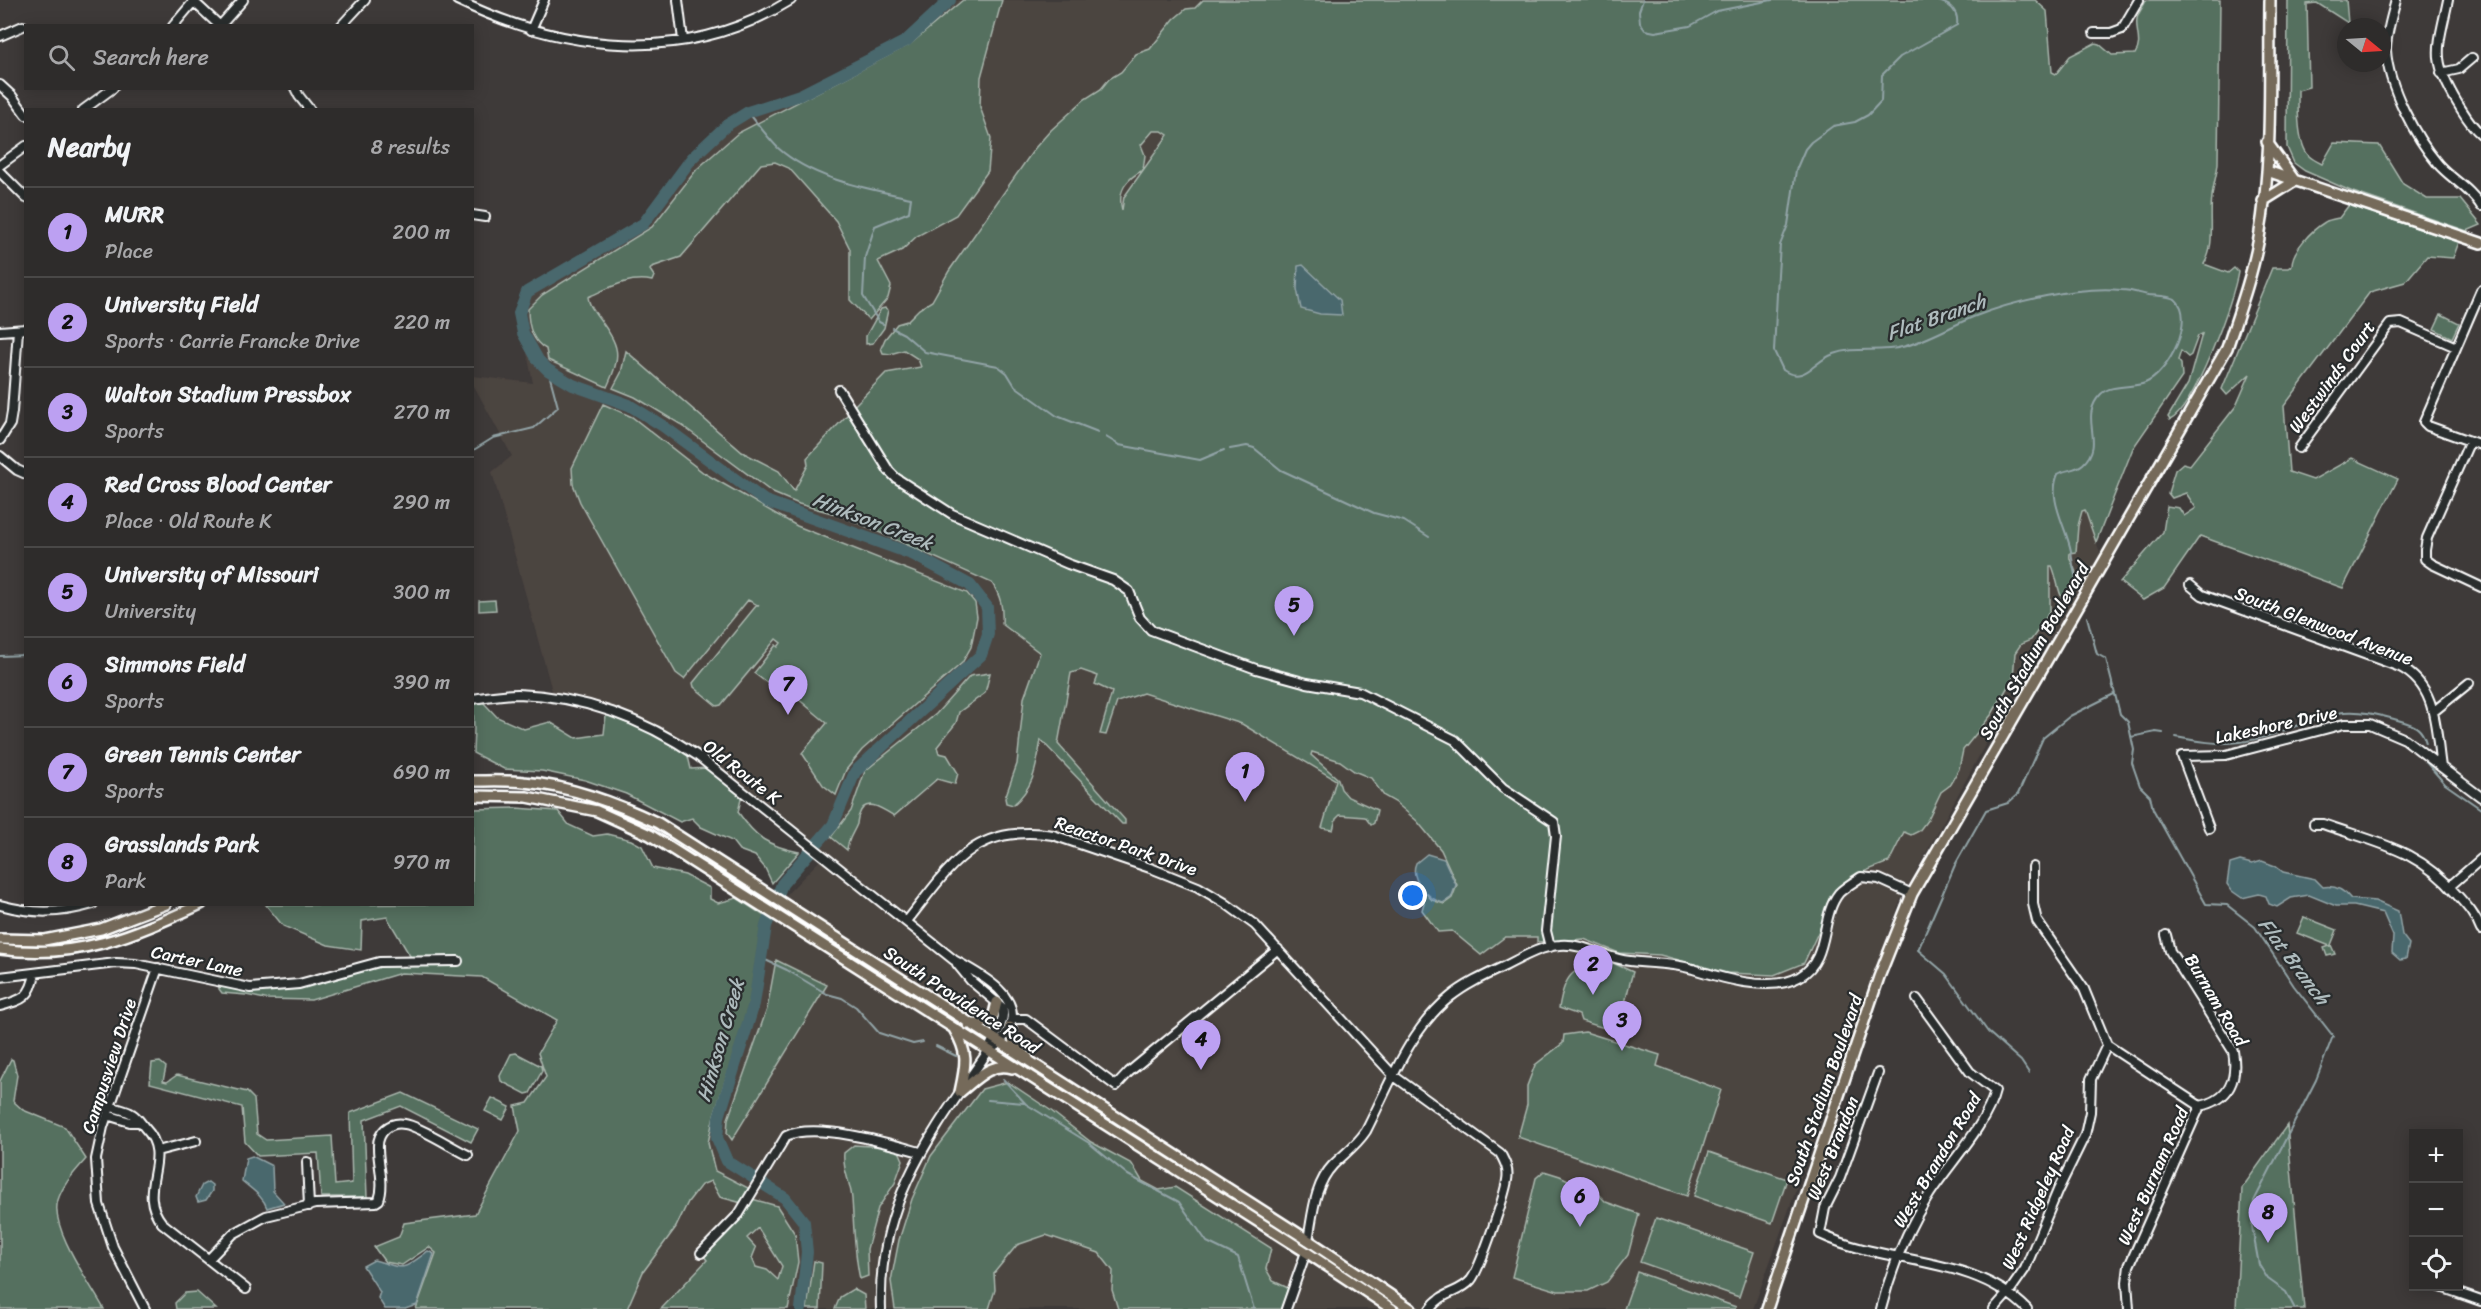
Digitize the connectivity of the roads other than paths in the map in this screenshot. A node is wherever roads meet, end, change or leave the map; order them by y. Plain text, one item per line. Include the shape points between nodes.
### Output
1 (243, 0) edge
2 (365, 0) edge
3 (457, 0) edge
4 (544, 0) edge
5 (678, 0) edge
6 (791, 0) edge
7 (2139, 0) edge
8 (2270, 0) edge
9 (2396, 0) edge
10 (2448, 0) edge
11 (193, 1) edge
12 (175, 24) edge
13 (218, 24) edge
14 (222, 24) edge
15 (344, 24) edge
16 (23, 26) dead end
17 (531, 30) junction
18 (2094, 33) dead end
19 (0, 36) edge
20 (683, 40) junction
21 (2472, 58) dead end
22 (2441, 73) junction
23 (0, 85) edge
24 (110, 90) edge
25 (297, 90) edge
26 (86, 108) edge
27 (308, 108) edge
28 (24, 112) edge
29 (2481, 134) edge
30 (2267, 142) junction
31 (24, 147) edge
32 (0, 165) edge
33 (2267, 171) junction
34 (0, 172) edge
35 (2295, 181) junction
36 (24, 196) edge
37 (2263, 201) junction
38 (2481, 206) edge
39 (474, 215) edge
40 (485, 217) dead end
41 (2481, 243) edge
42 (2481, 290) edge
43 (22, 330) edge
44 (0, 331) edge
45 (2456, 347) junction
46 (839, 390) dead end
47 (0, 440) edge
48 (2470, 441) junction
49 (2481, 445) edge
50 (2299, 448) dead end
51 (0, 456) edge
52 (24, 473) edge
53 (2190, 585) dead end
54 (2481, 587) edge
55 (2469, 683) dead end
56 (474, 699) edge
57 (2433, 712) junction
58 (2441, 767) junction
59 (474, 781) edge
60 (474, 796) edge
61 (2481, 797) edge
62 (2314, 824) dead end
63 (2209, 828) dead end
64 (2481, 859) edge
65 (2033, 867) dead end
66 (2450, 886) junction
67 (1912, 894) junction
68 (0, 906) edge
69 (82, 906) edge
70 (161, 906) edge
71 (197, 906) edge
72 (907, 921) junction
73 (2481, 930) edge
74 (2166, 935) dead end
75 (0, 939) edge
76 (1550, 947) junction
77 (0, 949) edge
78 (1278, 949) junction
79 (954, 960) junction
80 (458, 962) dead end
81 (158, 968) junction
82 (35, 973) junction
83 (0, 977) edge
84 (1917, 999) dead end
85 (997, 1002) junction
86 (0, 1006) edge
87 (1011, 1023) junction
88 (968, 1024) junction
89 (952, 1027) junction
90 (996, 1042) junction
91 (2107, 1045) junction
92 (989, 1050) junction
93 (1032, 1065) junction
94 (1021, 1070) junction
95 (1878, 1073) dead end
96 (1394, 1076) junction
97 (2234, 1080) joint
98 (960, 1092) junction
99 (110, 1106) junction
100 (2200, 1106) junction
101 (107, 1115) junction
102 (140, 1122) junction
103 (196, 1141) dead end
104 (157, 1151) junction
105 (920, 1152) junction
106 (468, 1155) dead end
107 (307, 1162) dead end
108 (309, 1206) junction
109 (1308, 1240) junction
110 (1306, 1252) junction
111 (701, 1253) dead end
112 (1898, 1257) junction
113 (209, 1259) junction
114 (246, 1290) dead end
115 (2449, 1291) edge
116 (2009, 1292) junction
117 (2481, 1302) edge
118 (145, 1309) edge
119 (881, 1309) edge
120 (1286, 1309) edge
121 (1392, 1309) edge
122 (1411, 1309) edge
123 (1430, 1309) edge
124 (1767, 1309) edge
125 (1881, 1309) edge
126 (1994, 1309) edge
127 (2028, 1309) edge
128 (2129, 1309) edge

1 - 14 street
2 - 15 street
3 - 17 street
4 - 17 street
5 - 20 street
6 - 20 street via 726,30
7 - 18 street via 2122,29
8 - 30 main road, South Stadium Boulevard
9 - 38 street via 2386,51 2393,86 2428,151
10 - 22 street via 2438,57
11 - 12 street
11 - 13 street
16 - 19 street
17 - 20 street via 571,40 613,44
21 - 22 street via 2459,69
22 - 29 street
23 - 28 street
24 - 26 street
25 - 27 street
30 - 33 main road, South Stadium Boulevard
30 - 35 main road
31 - 32 street
33 - 35 main road
33 - 37 main road, South Stadium Boulevard
34 - 36 street
35 - 37 main road
35 - 41 main road
37 - 67 main road, South Stadium Boulevard via 2254,259 2227,348
39 - 40 street
42 - 45 street
43 - 44 street
43 - 47 street via 10,424
45 - 48 street via 2424,422
45 - 50 street, Westwinds Court via 2401,323 2390,324
46 - 76 street via 896,478 952,514 1113,580 1129,591 1140,618 1151,630 1278,676 1360,692 1464,747 1503,788 1554,822 1556,836 1546,931
48 - 49 street
48 - 54 street via 2424,550 2432,564
51 - 52 street
53 - 57 street, South Glenwood Avenue via 2202,595 2412,673 2428,693
55 - 57 street
56 - 72 street, Old Route K via 517,694 554,698 626,716 670,737
57 - 58 street, South Glenwood Avenue
58 - 61 street
58 - 63 street, Lakeshore Drive via 2404,739 2370,724 2344,724 2226,754 2182,756
59 - 88 main road, South Providence Road via 524,782 578,791 658,823
60 - 89 main road, South Providence Road via 527,797 597,811 651,835
62 - 66 street via 2407,853
64 - 66 street
65 - 91 street via 2037,921 2090,998
66 - 73 street
67 - 76 street via 1879,879 1861,877 1839,894 1812,968 1779,983 1722,978 1673,963 1629,961 1582,947
67 - 124 main road, South Stadium Boulevard via 1879,977
68 - 69 street via 50,912
70 - 75 main road via 101,929 44,940
71 - 77 main road via 130,936 77,951
72 - 78 street, Reactor Park Drive via 950,867 968,851 987,839 1031,832 1053,835 1198,887 1255,925
72 - 79 street, Old Route K
74 - 97 street, Burnam Road via 2170,951 2233,1051
76 - 96 street via 1490,973 1449,998 1421,1028
78 - 87 street, South Providence Road via 1116,1086 1026,1019
78 - 96 street, Reactor Park Drive
79 - 85 street, Old Route K via 970,981
79 - 87 street, Old Route K via 975,971 1010,1002
80 - 81 street, Carter Lane via 379,962 299,984 250,988
81 - 82 street, Carter Lane via 116,963
81 - 99 street, Campusview Drive
82 - 83 street, Carter Lane
82 - 86 street via 29,993 21,1000
84 - 112 street, West Brandon Road via 1970,1072 1995,1091 1977,1127 1920,1210
85 - 88 main road via 990,1021
85 - 90 street via 1002,1007 1003,1019
87 - 90 street
87 - 93 main road via 1014,1043
88 - 90 main road, South Providence Road
89 - 92 main road, South Providence Road
89 - 98 main road via 965,1053
90 - 92 street
90 - 93 main road, South Providence Road
91 - 100 street
91 - 116 street, West Ridgeley Road via 2091,1079 2085,1136 2025,1269
92 - 94 main road, South Providence Road
92 - 98 street
93 - 109 main road, South Providence Road
94 - 98 main road via 998,1066
94 - 110 main road, South Providence Road
95 - 112 street, West Brandon via 1825,1208 1820,1234
96 - 109 street via 1355,1147 1320,1183
96 - 123 street, Reactor Park Drive via 1500,1153 1506,1165 1508,1178 1503,1198 1480,1263 1471,1280 1437,1299
97 - 100 street, West Burnam Road via 2221,1098
98 - 105 street
99 - 101 street, Campusview Drive
99 - 102 street
100 - 128 street, West Burnam Road via 2129,1266
101 - 102 street
101 - 118 street, Campusview Drive via 96,1158 99,1203 113,1247
102 - 104 street via 151,1134
103 - 104 street
104 - 113 street via 151,1192 155,1213 162,1223
105 - 111 street via 846,1135 805,1131 786,1136 745,1206
105 - 119 street via 900,1196 887,1239 880,1282
106 - 108 street via 406,1124 388,1126 378,1142 379,1200
107 - 108 street
108 - 113 street via 266,1216 248,1225 232,1234
109 - 122 main road, South Providence Road
110 - 120 street
110 - 121 main road, South Providence Road
112 - 116 street via 1976,1276
112 - 125 street
113 - 114 street
115 - 117 street
116 - 126 street, West Ridgeley Road
116 - 127 street

